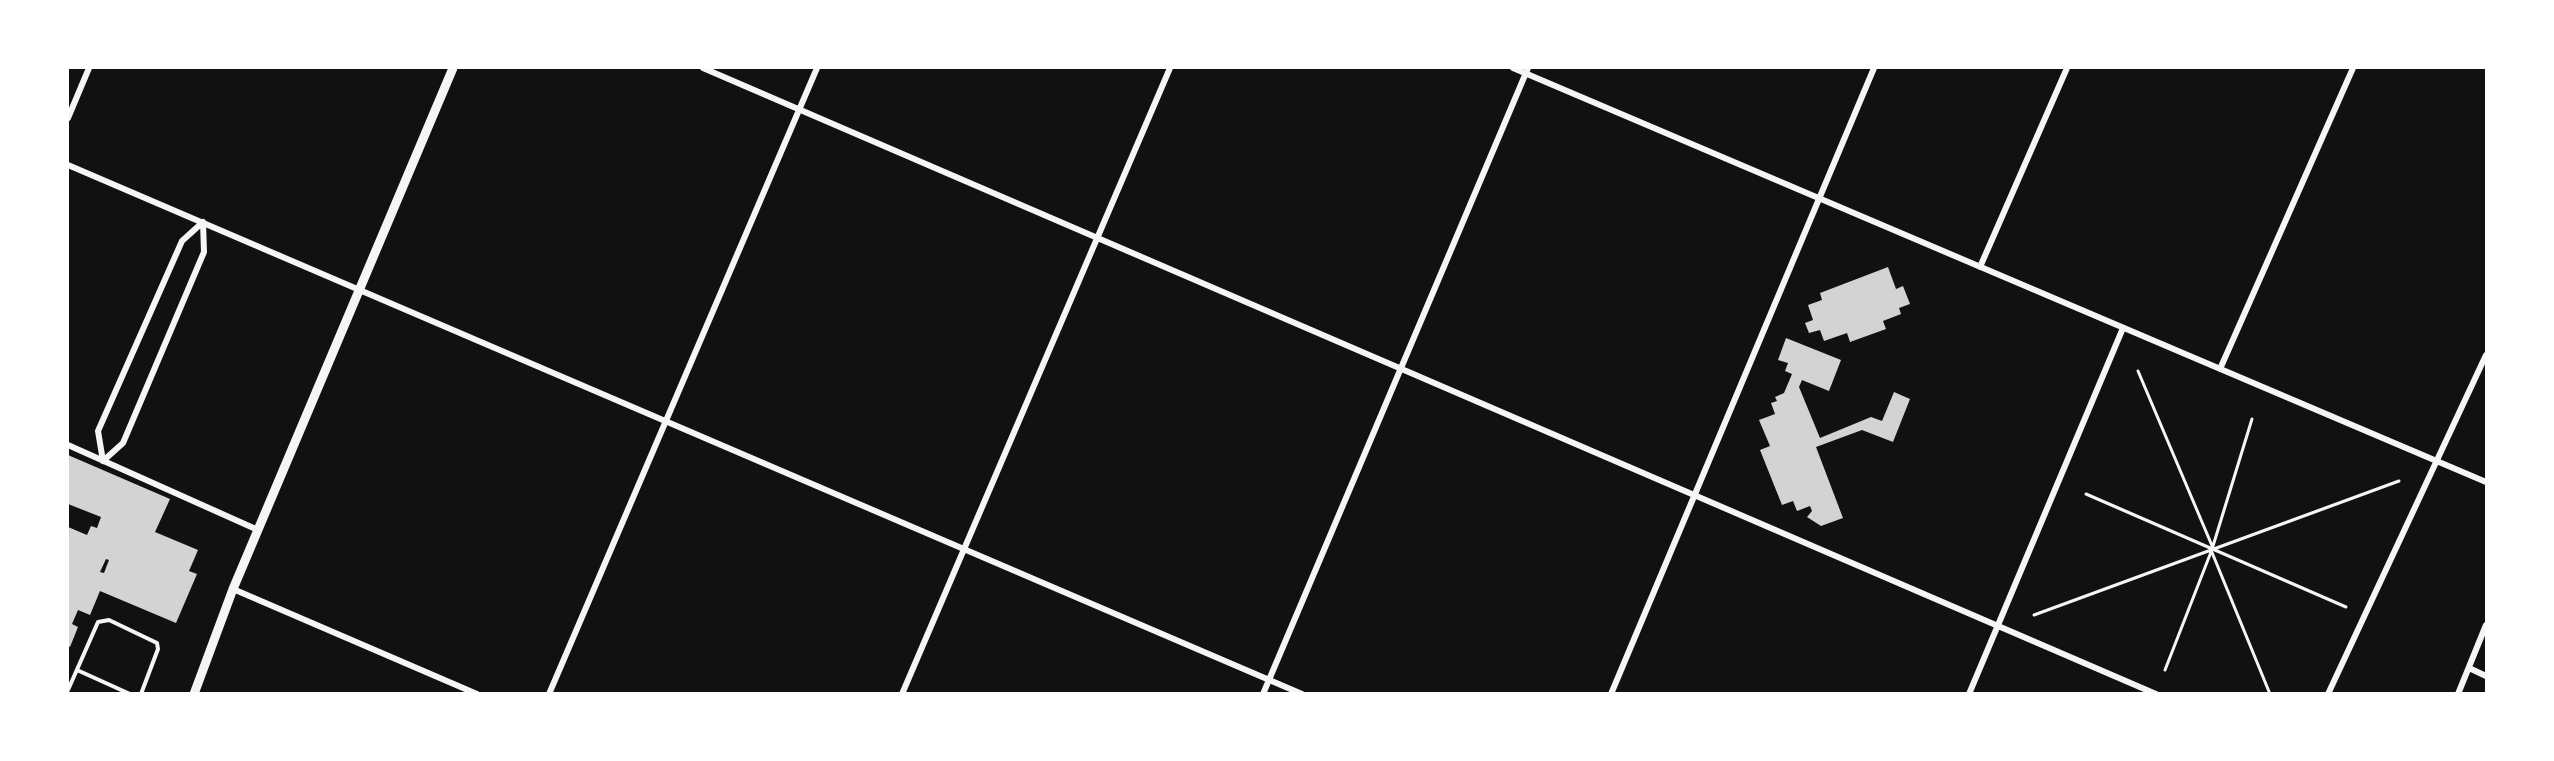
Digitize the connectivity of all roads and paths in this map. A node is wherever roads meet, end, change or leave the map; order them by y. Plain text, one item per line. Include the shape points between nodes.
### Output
1 (89, 68) edge
2 (453, 68) edge
3 (703, 68) edge
4 (817, 68) edge
5 (1170, 68) edge
6 (1513, 68) edge
7 (1874, 68) edge
8 (2067, 68) edge
9 (2353, 68) edge
10 (1526, 70) edge
11 (799, 109) junction
12 (68, 118) edge
13 (68, 165) edge
14 (1819, 198) junction
15 (202, 222) junction
16 (1097, 237) junction
17 (1980, 267) junction
18 (359, 291) junction
19 (2123, 328) junction
20 (2487, 355) edge
21 (1401, 368) junction
22 (2220, 369) junction
23 (2138, 371) dead end
24 (2252, 419) dead end
25 (665, 421) junction
26 (68, 445) edge
27 (103, 460) junction
28 (2438, 460) junction
29 (2399, 481) dead end
30 (2487, 482) edge
31 (2086, 494) dead end
32 (1695, 495) junction
33 (258, 530) junction
34 (964, 549) junction
35 (2212, 549) junction
36 (232, 589) junction
37 (2346, 607) dead end
38 (2034, 615) dead end
39 (2487, 625) edge
40 (1998, 626) junction
41 (2469, 668) junction
42 (77, 670) junction
43 (2164, 670) dead end
44 (2487, 676) edge
45 (1269, 679) junction
46 (68, 690) edge
47 (130, 693) edge
48 (141, 693) edge
49 (194, 693) edge
50 (477, 693) edge
51 (549, 693) edge
52 (902, 693) edge
53 (1263, 693) edge
54 (1302, 693) edge
55 (1611, 693) edge
56 (1969, 693) edge
57 (2156, 693) edge
58 (2270, 693) edge
59 (2328, 693) edge
60 (2458, 693) edge

1 - 12 street
2 - 18 street
3 - 11 street
4 - 11 street
5 - 16 street
6 - 10 street
7 - 14 street
8 - 17 street
9 - 22 street
10 - 14 street
10 - 21 street
11 - 16 street
11 - 25 street
13 - 15 street
14 - 17 street
14 - 32 street
15 - 18 street
15 - 27 street via 204,252 123,443
15 - 27 street via 182,241 98,430
16 - 21 street
16 - 34 street
17 - 19 street
18 - 25 street
18 - 33 street
19 - 22 street
19 - 40 street
20 - 28 street
21 - 32 street
21 - 45 street
22 - 28 street
23 - 35 path
24 - 35 path
25 - 34 street
25 - 51 street
26 - 27 street
27 - 33 street
28 - 30 street
28 - 59 street
29 - 35 path
31 - 35 path
32 - 40 street
32 - 55 street
33 - 36 street
34 - 45 street
34 - 52 street
35 - 37 path
35 - 38 path
35 - 43 path
35 - 58 path
36 - 49 street
36 - 50 street
39 - 41 street
40 - 56 street
40 - 57 street
41 - 44 street
41 - 60 street
42 - 46 lane
42 - 47 lane
42 - 48 lane via 98,622 109,620 157,643
45 - 53 street
45 - 54 street

